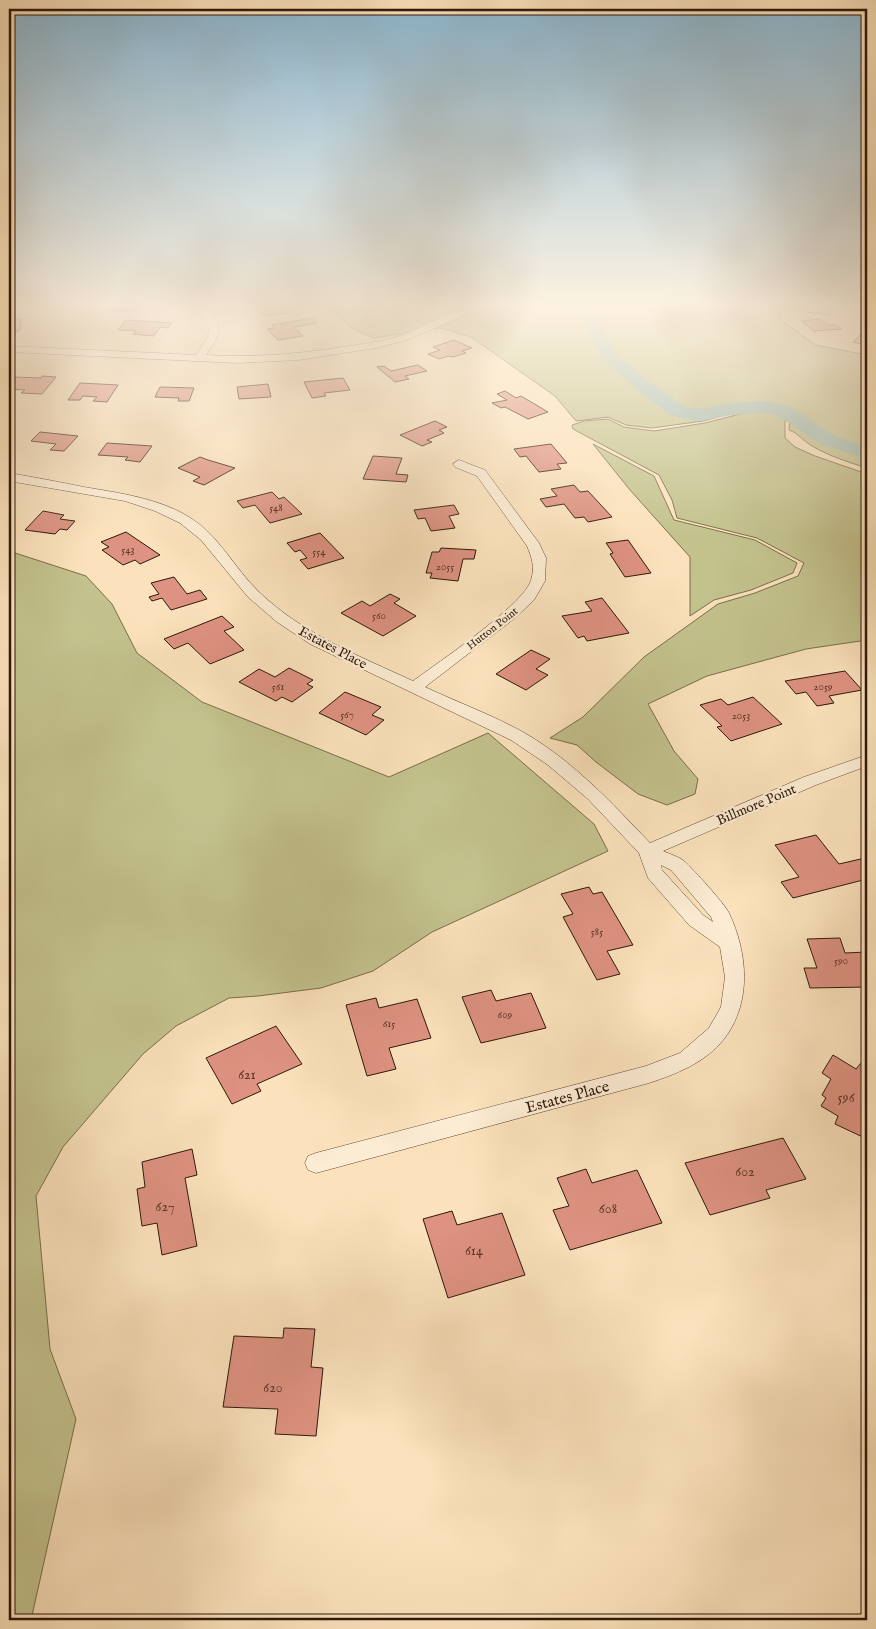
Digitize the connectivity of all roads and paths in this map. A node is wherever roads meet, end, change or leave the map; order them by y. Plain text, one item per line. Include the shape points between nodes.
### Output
1 (459, 464) dead end
2 (9, 477) edge
3 (415, 687) junction
4 (867, 760) edge
5 (647, 851) junction
6 (316, 1163) dead end

1 - 3 street, Hutton Point via 481,473 534,546 540,558 538,581 529,597 510,615
2 - 3 street, Estates Place via 127,498 185,520 206,537 253,594 282,619 315,641
3 - 5 street, Estates Place via 517,736 554,760 594,795
4 - 5 street, Billmore Point
5 - 6 street, Estates Place via 654,873 696,920 729,943 735,977 731,1008 716,1034 687,1059 649,1074

